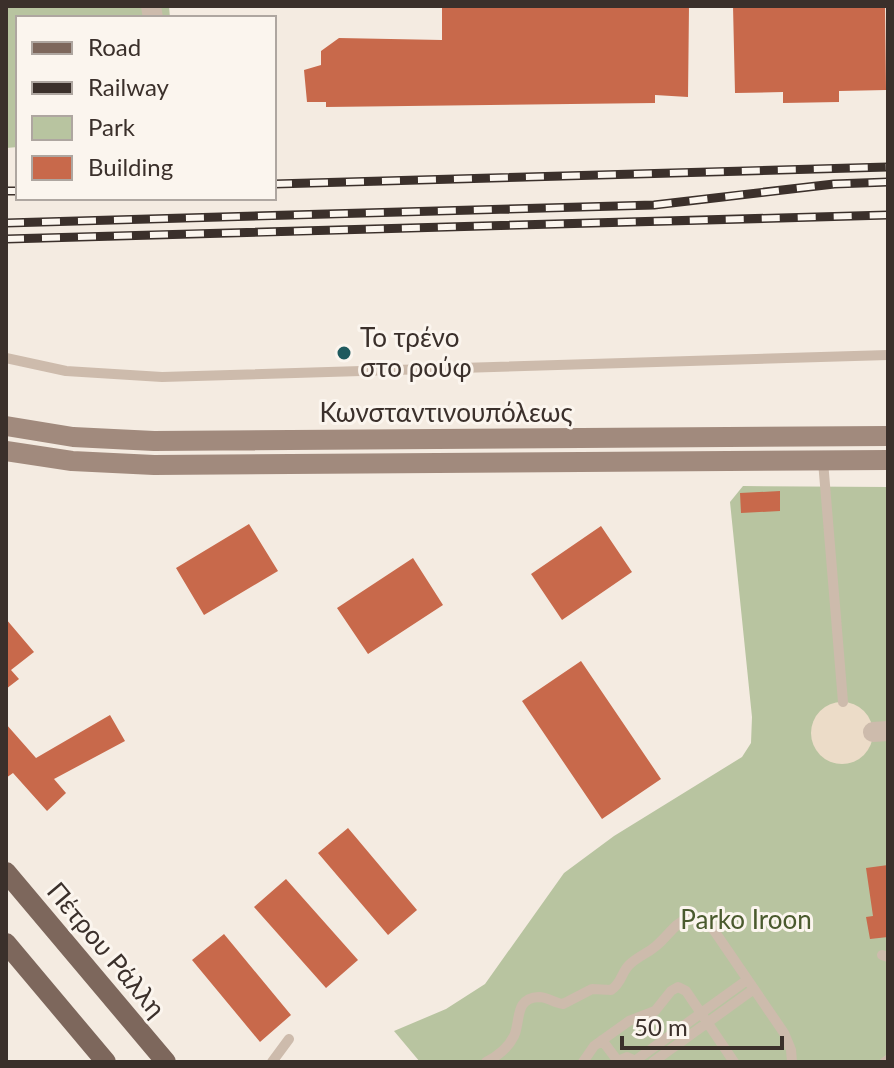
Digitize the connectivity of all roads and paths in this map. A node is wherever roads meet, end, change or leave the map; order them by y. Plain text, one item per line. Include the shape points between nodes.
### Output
1 (888, 355) edge
2 (6, 358) edge
3 (6, 426) edge
4 (888, 436) edge
5 (6, 451) edge
6 (888, 460) edge
7 (823, 461) junction
8 (843, 702) dead end
9 (6, 872) edge
10 (6, 943) edge
11 (750, 984) junction
12 (704, 1018) junction
13 (289, 1039) dead end
14 (602, 1040) junction
15 (616, 1061) edge
16 (637, 1061) edge
17 (106, 1062) edge
18 (166, 1062) edge
19 (272, 1062) edge
20 (486, 1062) edge
21 (583, 1062) edge
22 (653, 1062) edge
23 (734, 1062) edge
24 (792, 1062) edge

1 - 2 lane via 162,377 66,371
3 - 4 main road, Κωνσταντινουπόλεως via 73,437 154,441
5 - 7 main road, Κωνσταντινουπόλεως via 154,465
6 - 7 main road, Κωνσταντινουπόλεως
7 - 8 lane
9 - 18 main road, Πέτρου Ράλλη
10 - 17 main road
11 - 12 lane
11 - 20 lane via 713,929 689,919 628,966 611,990 592,989 563,1004 541,997 528,1001 518,1011 514,1038
11 - 24 lane via 789,1042
12 - 14 lane via 678,987 655,1011
12 - 16 lane
12 - 22 lane
12 - 23 lane
13 - 19 lane
14 - 15 lane
14 - 21 lane
15 - 16 lane

